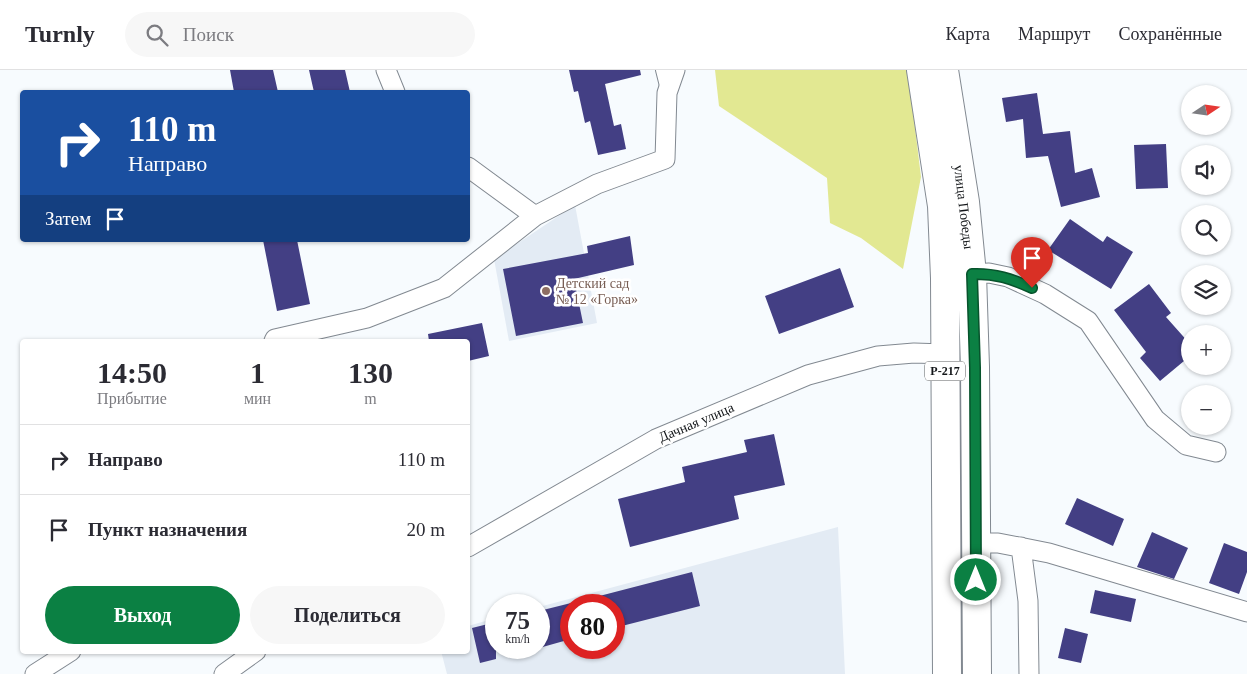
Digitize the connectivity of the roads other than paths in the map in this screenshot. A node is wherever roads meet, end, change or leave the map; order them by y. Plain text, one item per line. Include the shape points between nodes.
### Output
1 (386, 70) edge
2 (661, 70) edge
3 (675, 70) edge
4 (921, 70) edge
5 (944, 70) edge
6 (393, 90) edge
7 (667, 93) junction
8 (470, 168) edge
9 (535, 216) junction
10 (972, 274) junction
11 (275, 339) edge
12 (945, 354) junction
13 (1216, 452) dead end
14 (976, 543) junction
15 (470, 546) edge
16 (1021, 548) junction
17 (1247, 612) edge
18 (66, 654) edge
19 (252, 654) edge
20 (35, 674) edge
21 (224, 674) edge
22 (947, 674) edge
23 (976, 674) edge
24 (1030, 674) edge

1 - 6 street
2 - 7 lane
3 - 7 street
4 - 12 highway, улица Победы / Р-217 via 942,206
5 - 10 highway, улица Победы / Р-217 via 965,202
7 - 9 street via 665,159 597,184
8 - 9 street
9 - 11 street via 444,288 367,318
10 - 13 street via 1008,277 1045,294 1088,321 1155,420 1186,445
10 - 14 highway, улица Победы / Р-217
12 - 15 street, Дачная улица via 878,356 808,376 656,439
12 - 22 highway, улица Победы / Р-217
14 - 16 street
14 - 23 highway, улица Победы / Р-217
16 - 17 street via 1049,553
16 - 24 street via 1028,601
18 - 20 street
19 - 21 street

